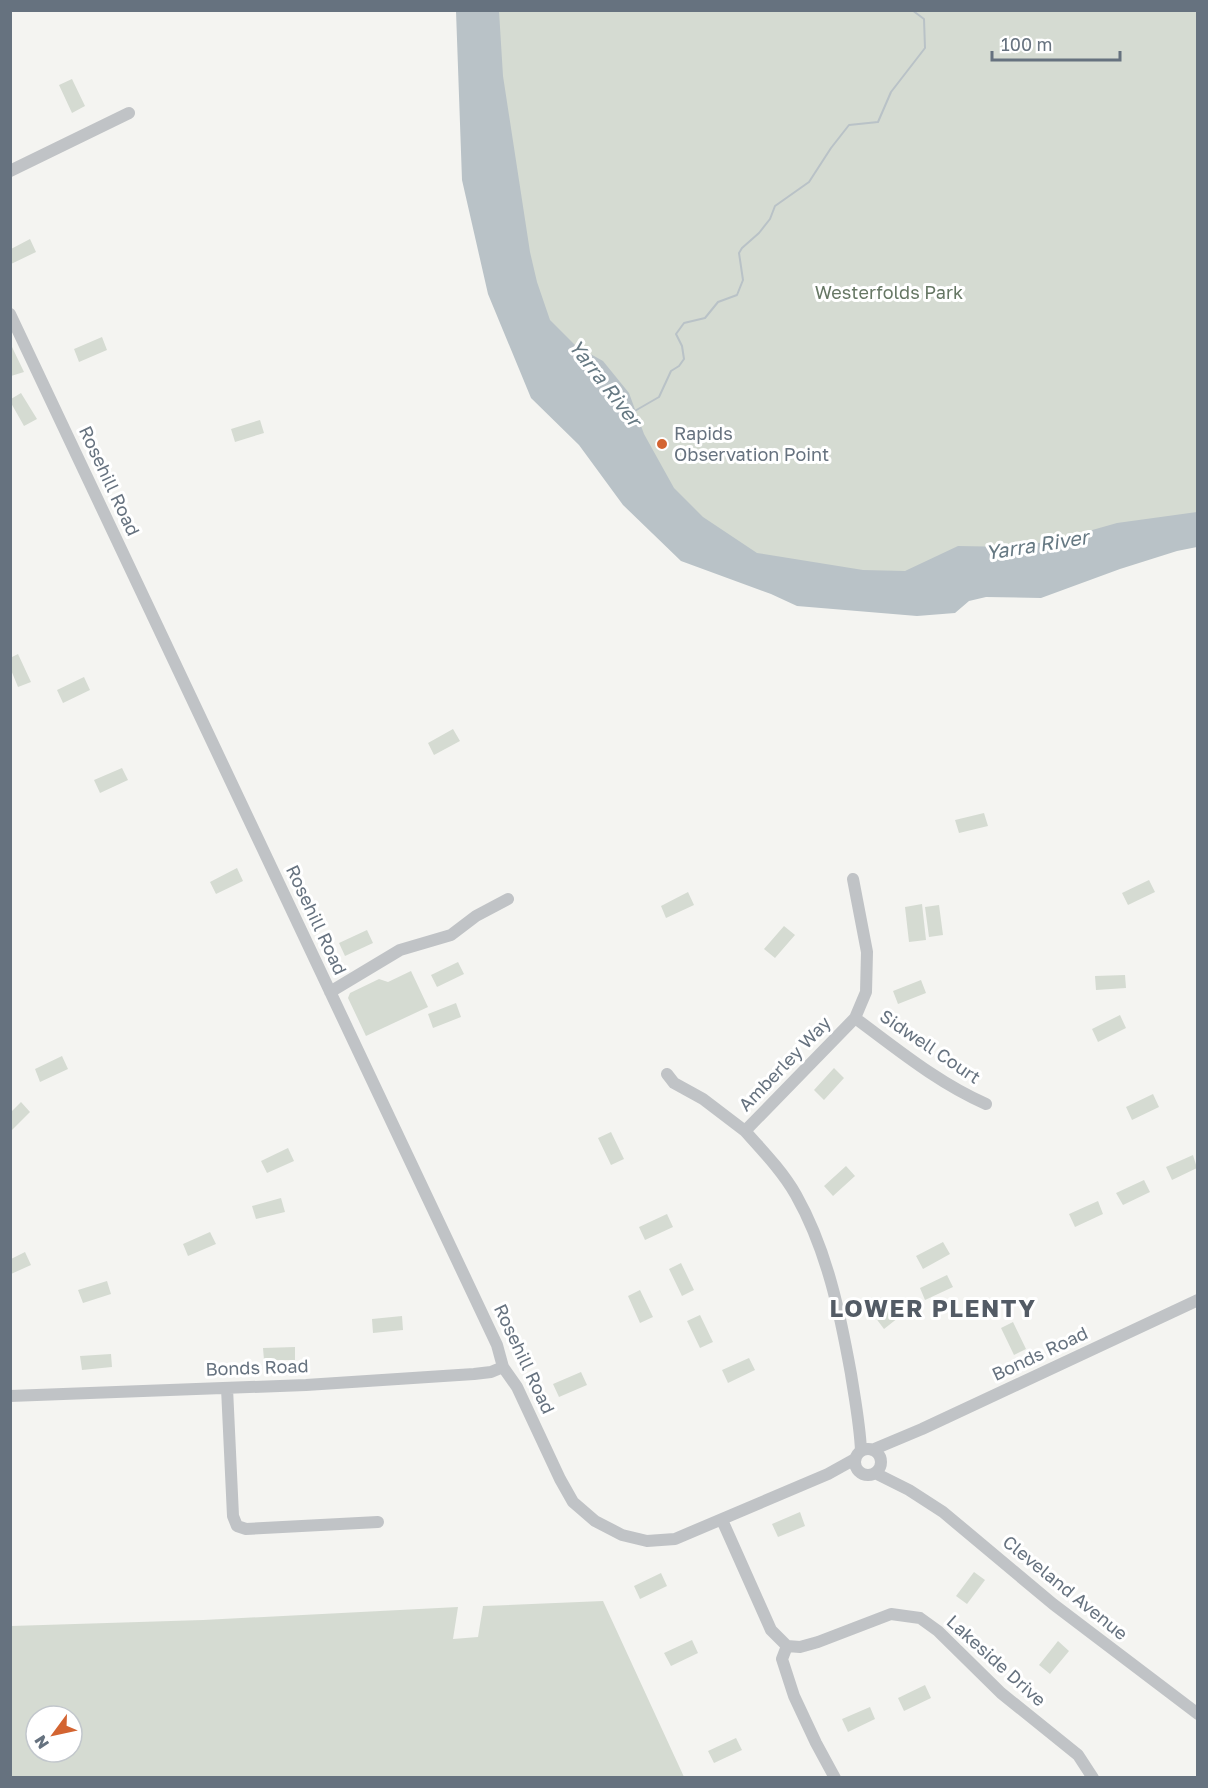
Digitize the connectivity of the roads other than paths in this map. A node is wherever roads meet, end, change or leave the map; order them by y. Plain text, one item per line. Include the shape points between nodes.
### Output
1 (129, 114) dead end
2 (10, 171) edge
3 (10, 314) edge
4 (854, 879) dead end
5 (508, 899) dead end
6 (330, 992) junction
7 (855, 1018) junction
8 (667, 1074) dead end
9 (986, 1104) dead end
10 (745, 1131) junction
11 (1197, 1300) edge
12 (503, 1366) junction
13 (226, 1388) junction
14 (10, 1396) edge
15 (869, 1459) junction
16 (722, 1521) junction
17 (378, 1522) dead end
18 (606, 1527) joint
19 (787, 1646) junction
20 (1197, 1714) edge
21 (835, 1778) edge
22 (1093, 1778) edge

1 - 2 street
3 - 6 street, Rosehill Road
4 - 7 street, Amberley Way via 867,952 866,992
5 - 6 street via 451,935 400,950
6 - 12 street, Rosehill Road via 501,1353
7 - 9 street, Sidwell Court via 958,1092
7 - 10 street, Amberley Way
8 - 10 street via 674,1083 704,1099
10 - 15 street, Amberley Way via 796,1194 820,1244
11 - 15 street, Bonds Road via 898,1440
12 - 13 street, Bonds Road via 474,1374
12 - 18 street, Rosehill Road via 517,1387 566,1492 583,1512
13 - 14 street, Bonds Road
13 - 17 street via 232,1516 237,1526 246,1529
15 - 16 street, Bonds Road
15 - 20 street, Cleveland Avenue via 943,1512 1053,1604
16 - 18 street, Bonds Road via 663,1541 634,1539
16 - 19 street via 771,1630
19 - 21 street via 782,1659 794,1696
19 - 22 street, Lakeside Drive via 818,1642 891,1614 920,1618 939,1631 1001,1693 1078,1755

